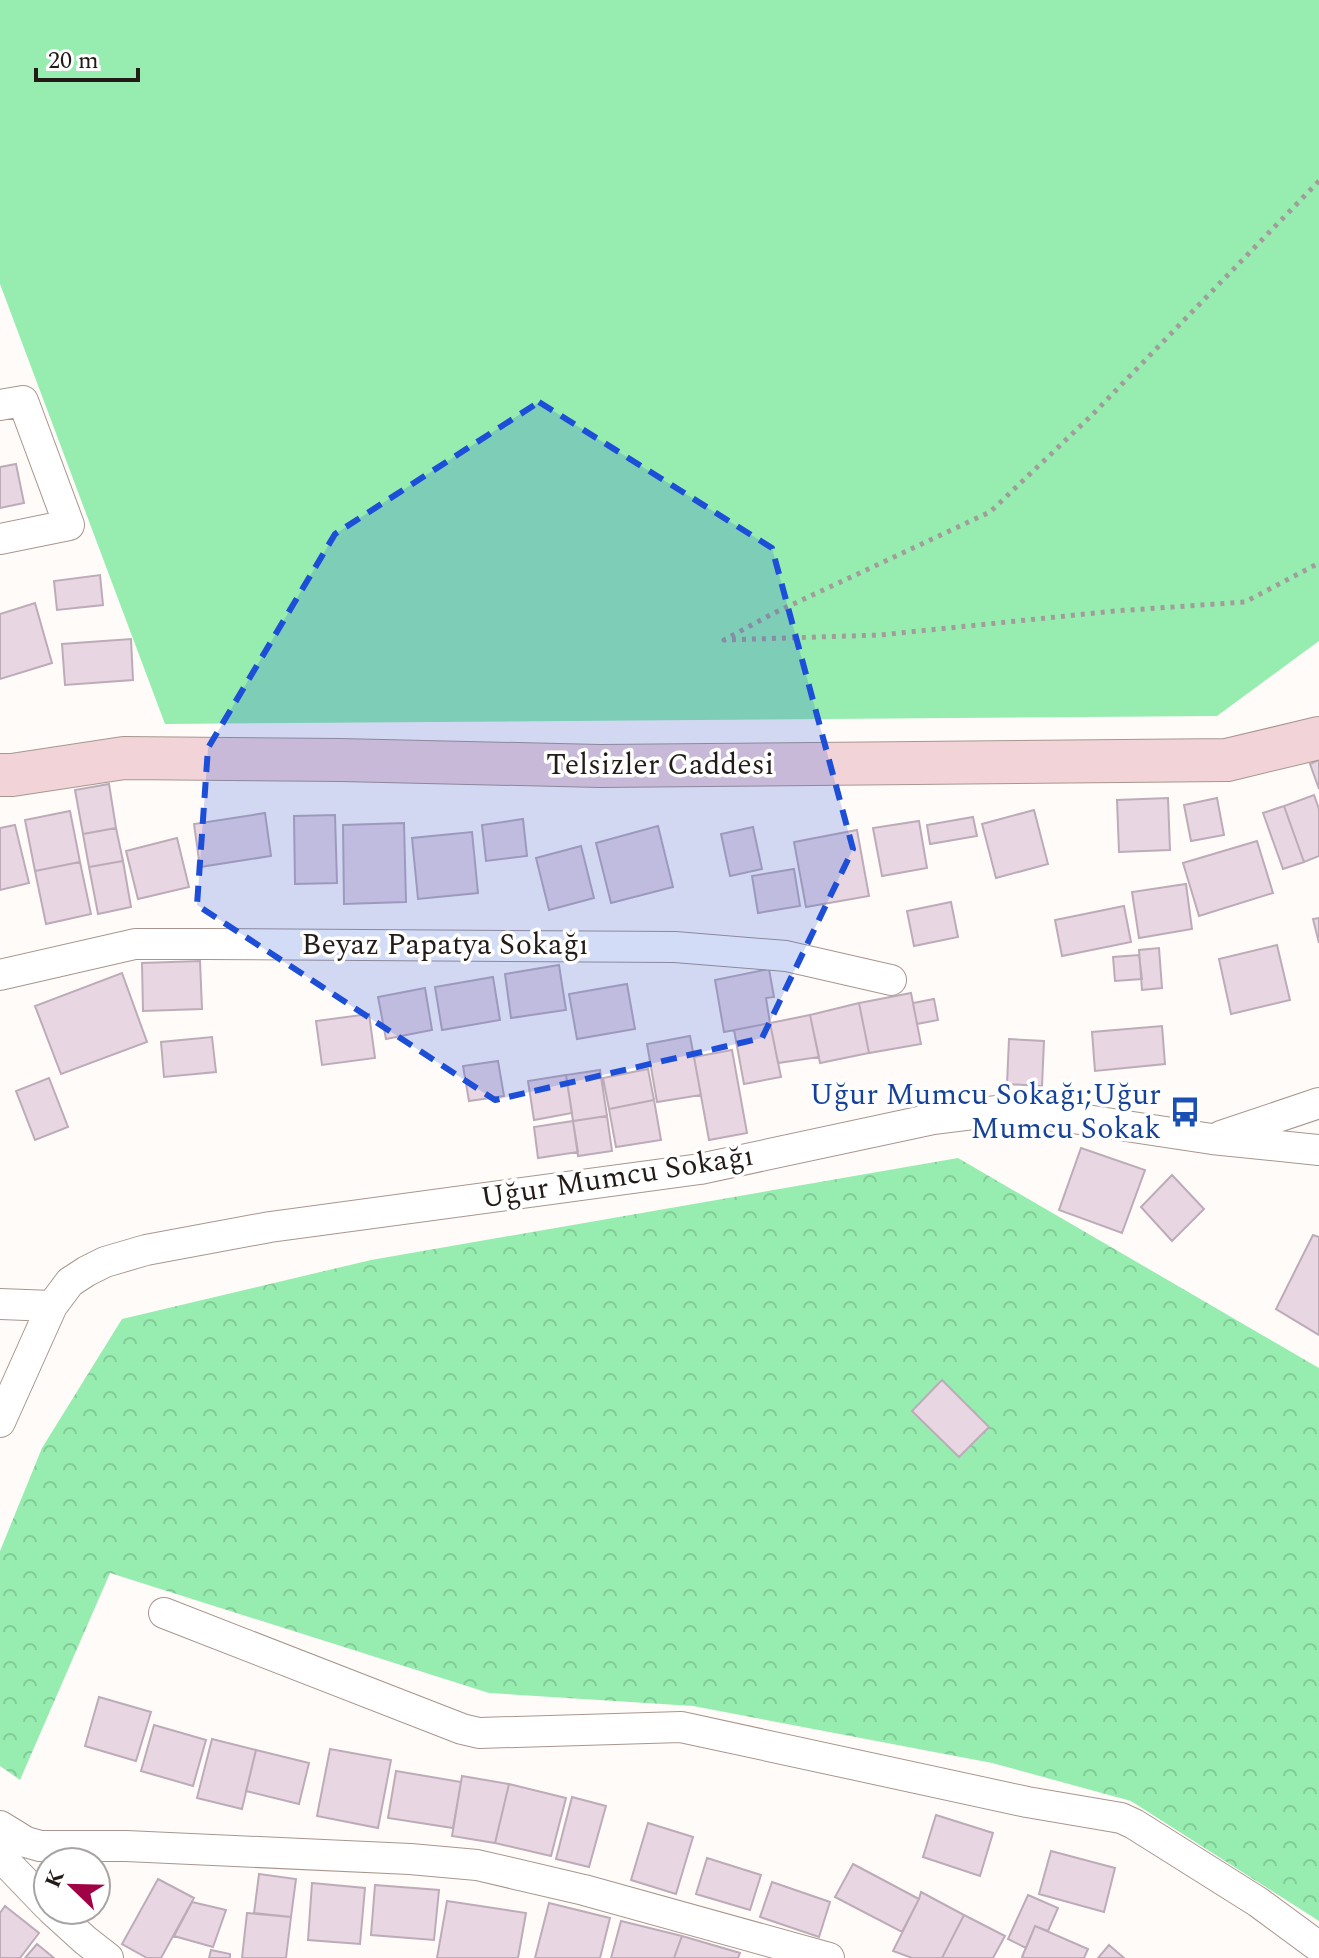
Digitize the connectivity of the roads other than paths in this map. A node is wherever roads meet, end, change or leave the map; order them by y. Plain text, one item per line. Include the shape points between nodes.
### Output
1 (12, 403) edge
2 (0, 539) edge
3 (1319, 738) edge
4 (0, 775) edge
5 (0, 975) edge
6 (891, 980) dead end
7 (1319, 1103) edge
8 (1212, 1139) junction
9 (1319, 1150) edge
10 (0, 1304) edge
11 (52, 1306) junction
12 (0, 1422) edge
13 (164, 1613) dead end
14 (0, 1826) edge
15 (0, 1856) edge
16 (32, 1889) edge
17 (70, 1926) edge
18 (1319, 1947) edge
19 (108, 1958) edge
20 (829, 1958) edge

1 - 2 street via 69,525
3 - 4 street, Telsizler Caddesi via 1227,760 600,766 124,758
5 - 6 street, Beyaz Papatya Sokağı via 135,944 239,944 675,947 786,956
7 - 8 street, Uğur Mumcu Sokağı
8 - 9 street
8 - 11 street, Uğur Mumcu Sokağı via 1005,1110 933,1119 700,1169 270,1227 146,1250 87,1271 70,1282
10 - 11 street
11 - 12 street, Uğur Mumcu Sokağı
13 - 18 street via 479,1733 681,1727 1121,1818 1258,1902
14 - 20 street via 40,1846 477,1865
15 - 16 street
17 - 19 street

